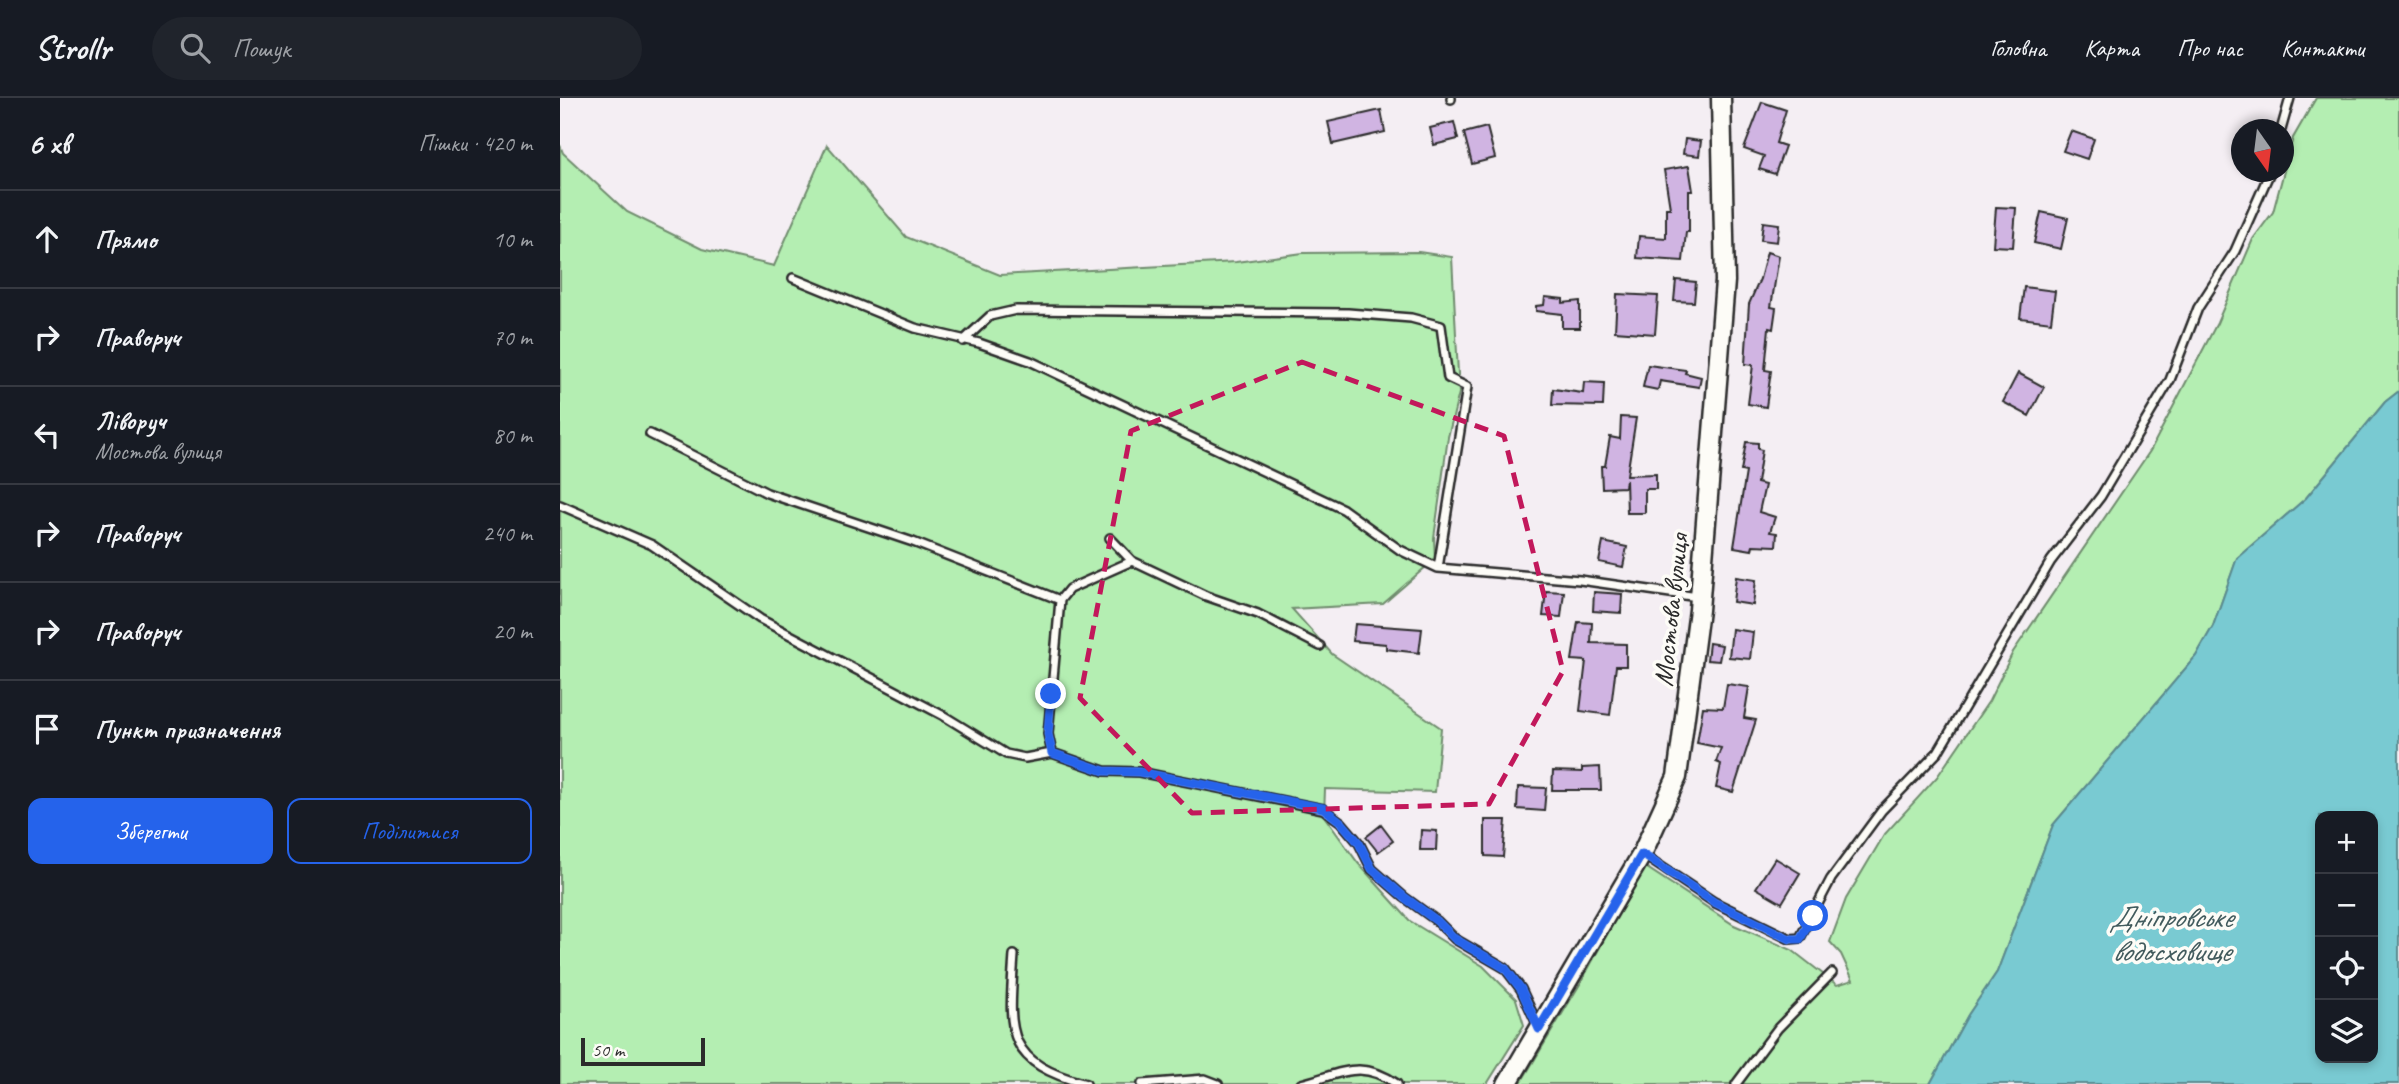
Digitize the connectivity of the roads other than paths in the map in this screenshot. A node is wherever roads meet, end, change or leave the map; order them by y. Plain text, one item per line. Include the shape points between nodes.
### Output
1 (1721, 98) edge
2 (2290, 98) edge
3 (2284, 119) edge
4 (2266, 182) edge
5 (793, 278) dead end
6 (963, 341) junction
7 (650, 434) dead end
8 (560, 505) edge
9 (1110, 538) dead end
10 (1132, 561) junction
11 (1438, 568) junction
12 (1700, 597) junction
13 (1060, 600) junction
14 (1320, 646) dead end
15 (1052, 753) junction
16 (1642, 854) junction
17 (1014, 954) dead end
18 (1832, 973) dead end
19 (1539, 1029) junction
20 (1086, 1084) edge
21 (1142, 1084) edge
22 (1218, 1084) edge
23 (1301, 1084) edge
24 (1397, 1084) edge
25 (1507, 1084) edge
26 (1736, 1084) edge

1 - 12 street, Мостова вулиця via 1724,281
2 - 3 lane
4 - 16 lane via 2235,251 2198,308 2170,380 2101,496 2051,561 1938,752 1882,810 1831,879 1800,939 1790,939 1714,902
5 - 6 lane via 915,328
6 - 11 lane via 1030,361 1343,509 1400,550
6 - 11 lane via 990,316 1016,310 1348,313 1411,318 1441,326 1448,378 1467,387
7 - 13 lane via 766,493
8 - 15 lane via 652,545 760,619 1006,754 1025,758
9 - 10 lane
10 - 13 lane via 1069,589
10 - 14 lane via 1206,596 1258,614
11 - 12 lane via 1580,580
12 - 16 street, Мостова вулиця via 1677,777
13 - 15 lane via 1048,734
15 - 19 lane via 1104,771 1139,772 1323,808 1359,843 1372,869 1455,939 1505,968 1521,989
16 - 19 street, Мостова вулиця
17 - 20 lane via 1010,1012 1016,1044 1035,1064
18 - 26 lane via 1778,1028
19 - 25 street, Мостова вулиця
21 - 22 lane via 1205,1079
23 - 24 lane via 1364,1068

